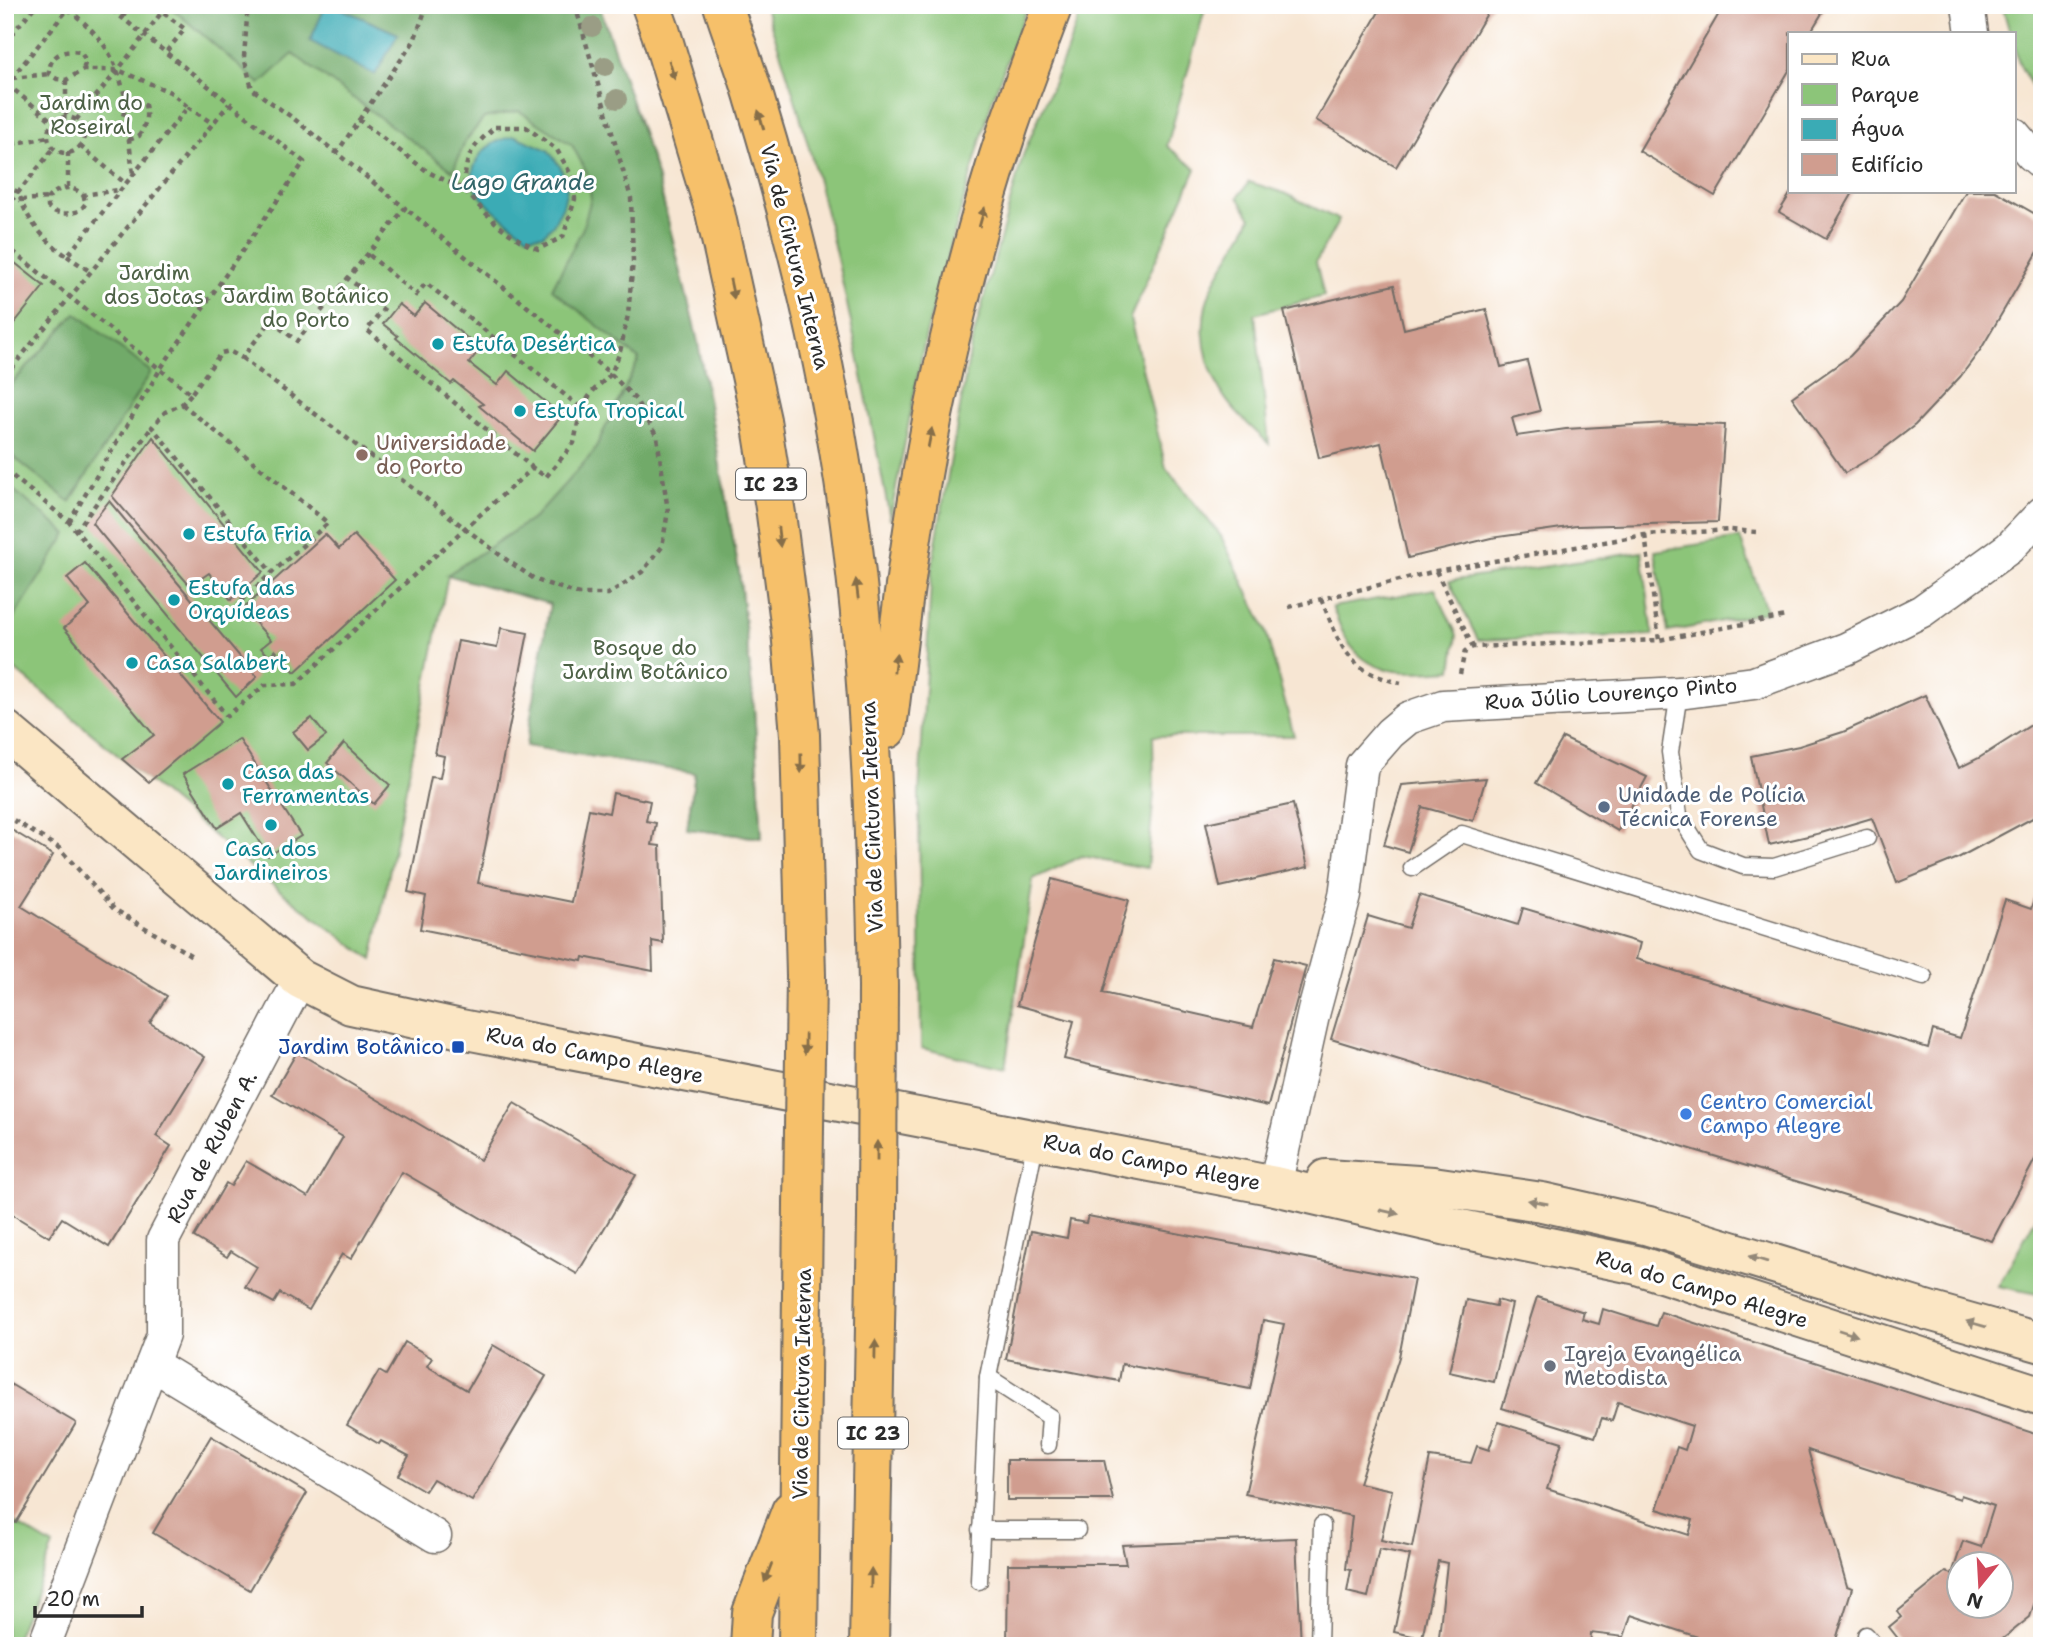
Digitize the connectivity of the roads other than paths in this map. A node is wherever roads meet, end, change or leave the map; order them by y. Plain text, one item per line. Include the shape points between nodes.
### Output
1 (651, 5) edge
2 (723, 5) edge
3 (1053, 5) edge
4 (1968, 5) edge
5 (1972, 32) edge
6 (2016, 136) edge
7 (2042, 163) edge
8 (2042, 513) edge
9 (1679, 693) junction
10 (5, 730) edge
11 (875, 828) junction
12 (1867, 838) dead end
13 (1412, 868) dead end
14 (1924, 977) dead end
15 (300, 979) junction
16 (1036, 1139) junction
17 (1275, 1186) junction
18 (2042, 1343) edge
19 (152, 1364) junction
20 (988, 1377) junction
21 (2042, 1396) edge
22 (1048, 1445) dead end
23 (801, 1486) junction
24 (1322, 1525) dead end
25 (980, 1530) junction
26 (1077, 1530) dead end
27 (435, 1536) dead end
28 (979, 1581) dead end
29 (44, 1646) edge
30 (750, 1646) edge
31 (798, 1646) edge
32 (869, 1646) edge
33 (1319, 1646) edge

1 -> 23 highway, Via de Cintura Interna / IC 23, bridge via 715,212 761,420 791,631 800,735 806,976
11 -> 2 highway, Via de Cintura Interna / IC 23 via 871,729 844,481 780,186
11 -> 3 highway via 904,593 940,383 1009,126
4 - 5 street
6 - 7 street
8 - 9 street, Rua Júlio Lourenço Pinto via 2009,548 1912,617 1846,649 1754,683
9 - 12 lane via 1670,752 1679,815 1701,850 1743,866 1774,867
9 - 17 street, Rua Júlio Lourenço Pinto via 1443,706 1408,718 1362,765 1345,896
10 - 15 main road, Rua do Campo Alegre
32 -> 11 highway, Via de Cintura Interna / IC 23, bridge via 877,1219
13 - 14 lane via 1462,834
15 - 16 main road, Rua do Campo Alegre via 351,1005 461,1029
15 - 19 street, Rua de Ruben A. via 163,1240 163,1335
16 - 17 main road, Rua do Campo Alegre
16 - 20 lane
18 -> 17 main road, Rua do Campo Alegre via 1649,1226 1542,1202 1433,1186 1315,1178
17 -> 21 main road, Rua do Campo Alegre via 1637,1265
19 - 27 street
19 - 29 street, Rua de Ruben A.
20 - 22 lane via 1050,1417
20 - 25 lane
23 -> 30 highway via 752,1613
23 - 31 highway, Via de Cintura Interna / IC 23
24 - 33 lane
25 - 26 lane
25 - 28 lane

